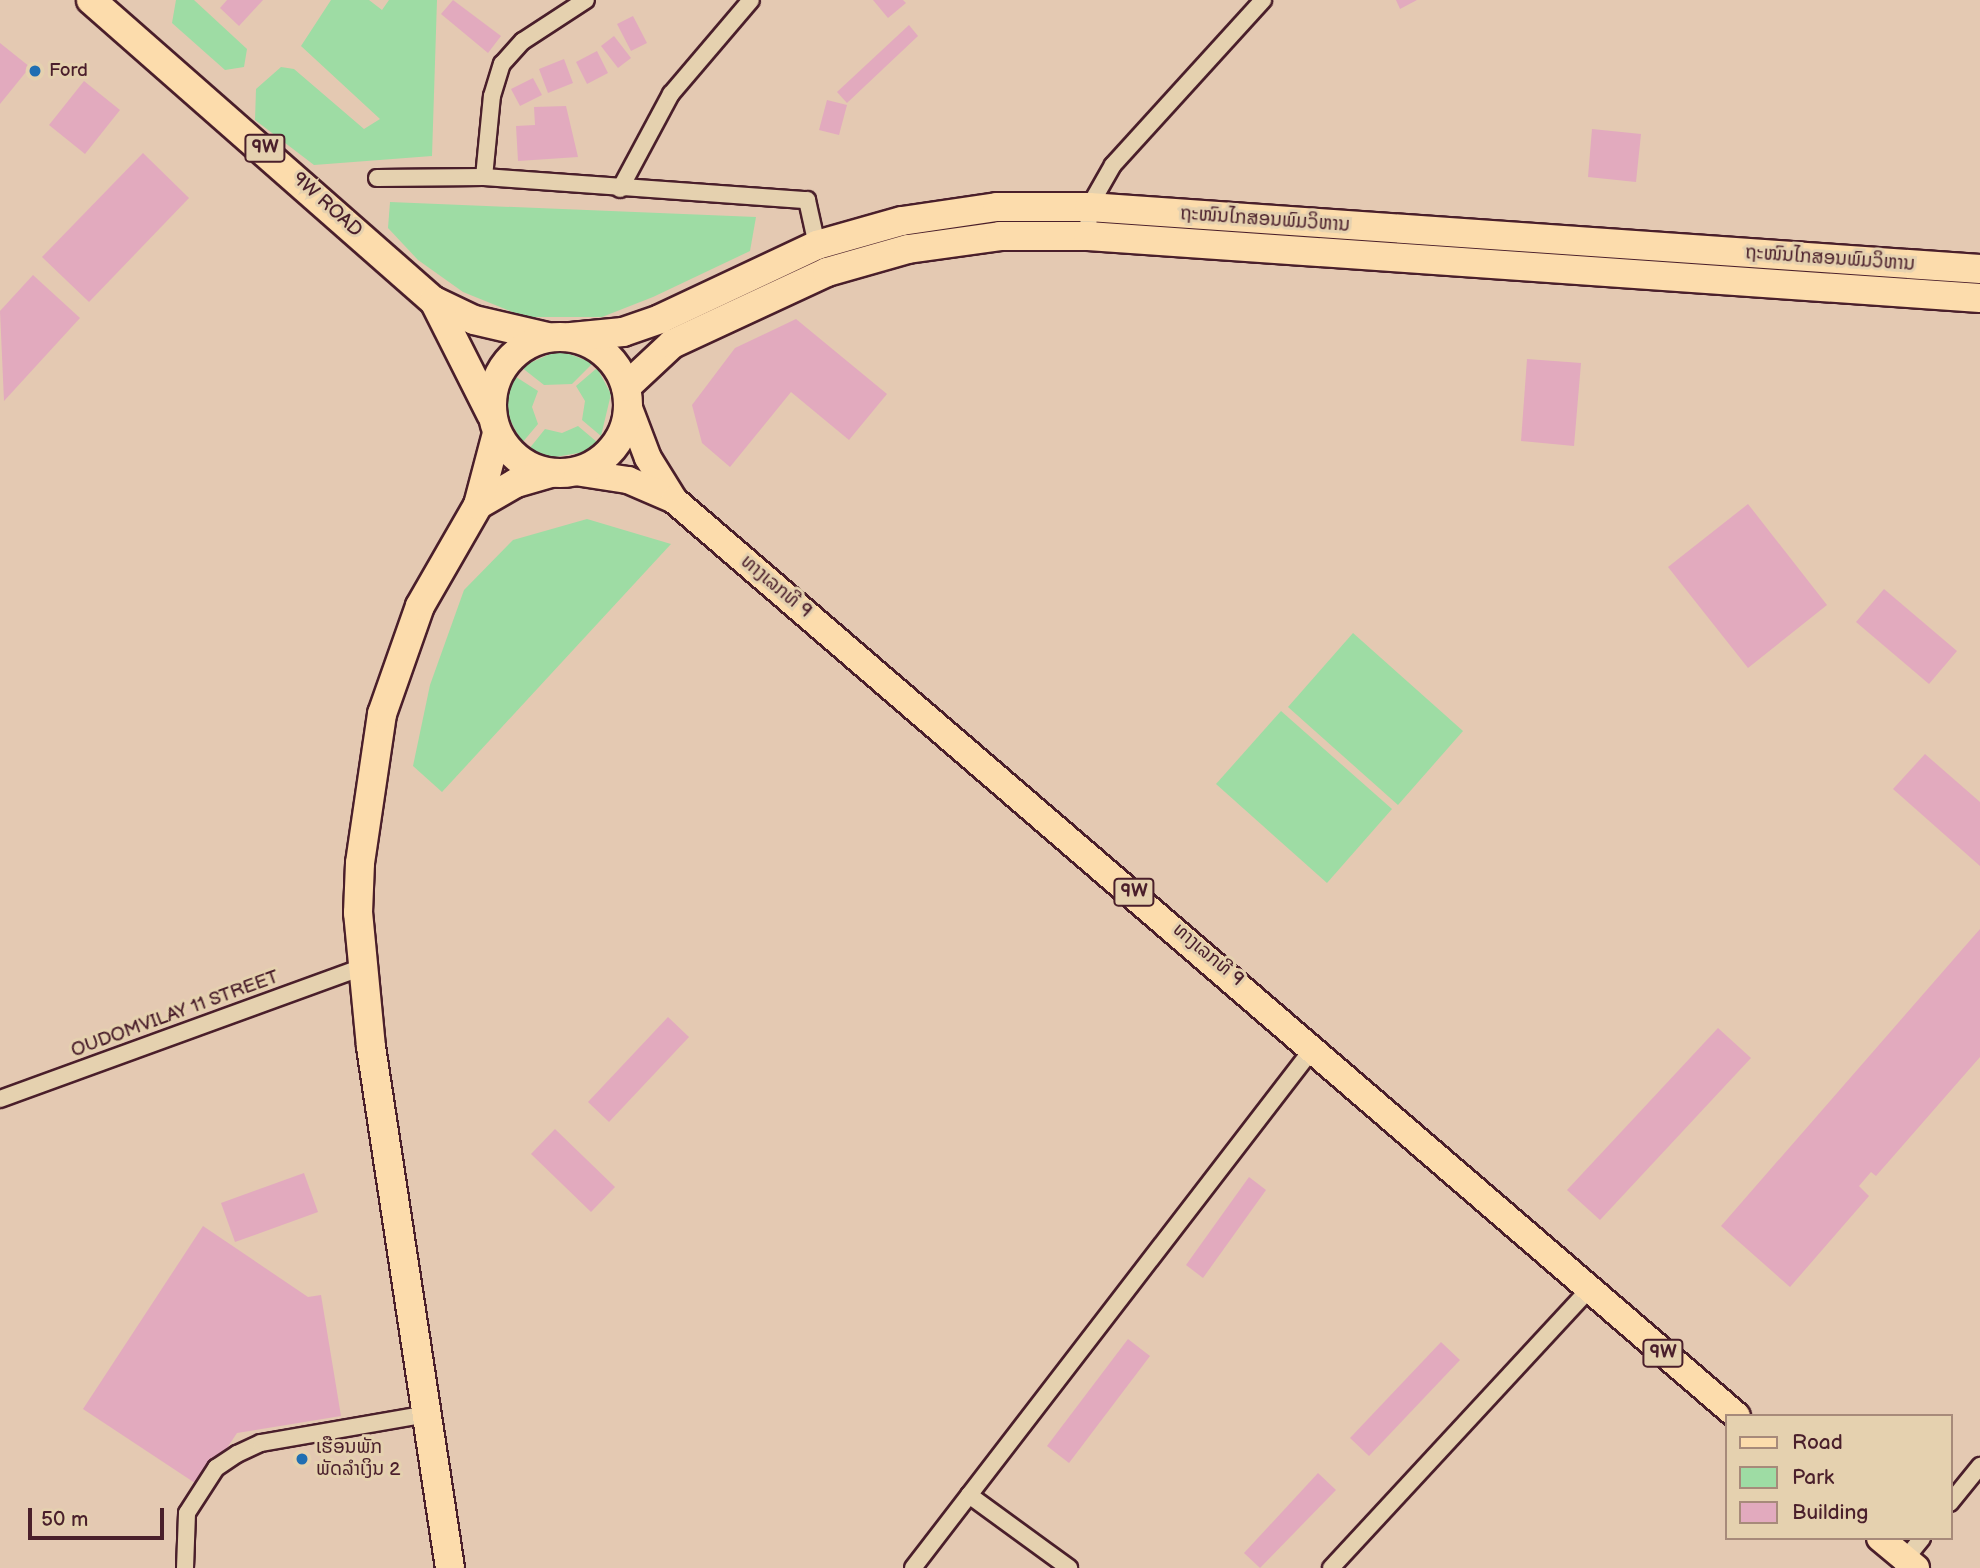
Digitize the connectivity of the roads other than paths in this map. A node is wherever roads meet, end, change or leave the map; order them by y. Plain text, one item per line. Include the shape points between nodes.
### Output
1 (91, 0) edge
2 (586, 0) edge
3 (751, 0) edge
4 (1263, 0) edge
5 (484, 177) junction
6 (376, 178) dead end
7 (620, 189) junction
8 (1089, 207) junction
9 (1088, 236) junction
10 (817, 245) junction
11 (1980, 269) edge
12 (1980, 298) edge
13 (434, 301) junction
14 (559, 337) junction
15 (627, 398) junction
16 (495, 425) junction
17 (563, 473) junction
18 (674, 500) junction
19 (478, 505) junction
20 (363, 967) junction
21 (1314, 1047) junction
22 (0, 1099) edge
23 (1590, 1289) junction
24 (427, 1414) junction
25 (1735, 1414) edge
26 (1980, 1466) edge
27 (969, 1495) junction
28 (1952, 1501) edge
29 (1882, 1540) edge
30 (1921, 1540) edge
31 (1906, 1565) edge
32 (185, 1568) edge
33 (450, 1568) edge
34 (913, 1568) edge
35 (1069, 1568) edge
36 (1331, 1568) edge

1 - 13 highway, 9W ROAD / 9W
2 - 5 street via 523,41 502,64 492,96
3 - 7 street via 671,94
4 - 8 street via 1161,105
5 - 6 street
5 - 7 street
7 - 10 street via 807,200
8 - 9 street
8 - 10 highway, ຖະໜົນໄກສອນພົມວິຫານ via 997,207 902,221
8 - 11 highway, ຖະໜົນໄກສອນພົມວິຫານ
9 - 12 highway, ຖະໜົນໄກສອນພົມວິຫານ
9 - 15 highway, ຖະໜົນໄກສອນພົມວິຫານ via 1000,236 908,249 827,272 672,344
10 - 14 highway, ຖະໜົນໄກສອນພົມວິຫານ via 660,319 623,332
13 - 14 highway via 474,320
13 - 16 highway
14 - 15 highway via 606,354
14 - 16 highway via 510,357 498,375
15 - 17 highway via 612,450
15 - 18 main road, ທາງເລກທີ 9 via 648,458
16 - 17 highway via 510,452
16 - 19 highway
17 - 18 main road, ທາງເລກທີ 9 via 628,480
17 - 19 highway via 516,483
18 - 21 main road, ທາງເລກທີ 9 / 9W
19 - 20 highway via 420,606 382,714 360,863
20 - 22 street, OUDOMVILAY 11 STREET
20 - 24 highway
21 - 23 main road, ທາງເລກທີ 9 / 9W
21 - 27 street
23 - 25 main road, ທາງເລກທີ 9 / 9W
23 - 36 street
24 - 32 street via 261,1443 237,1454 216,1468 187,1513
24 - 33 highway
26 - 28 street
27 - 34 street
27 - 35 street
29 - 31 main road
30 - 31 street

